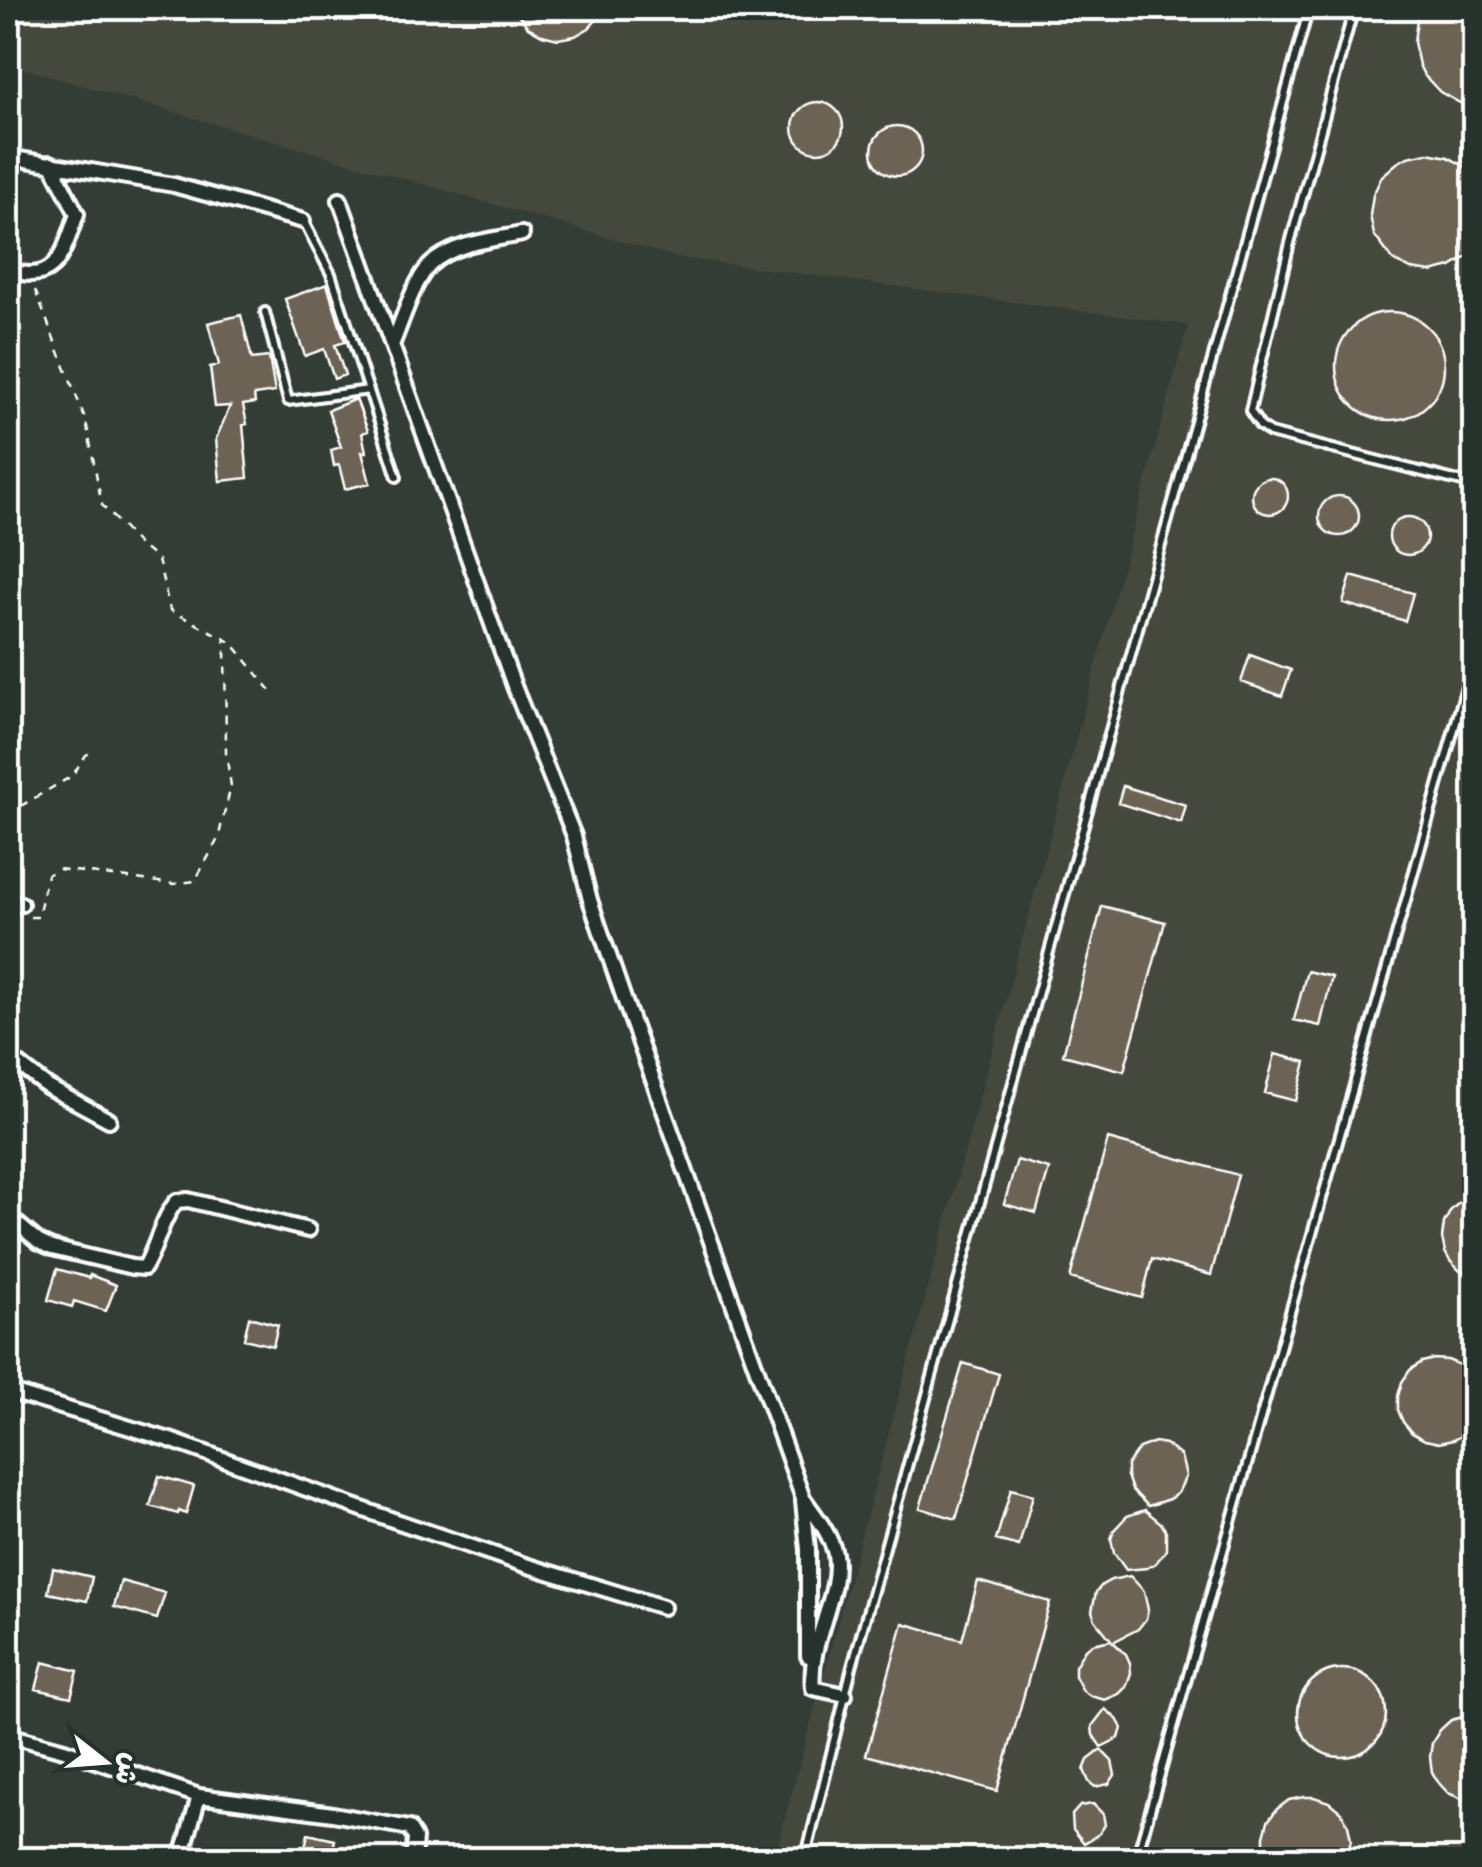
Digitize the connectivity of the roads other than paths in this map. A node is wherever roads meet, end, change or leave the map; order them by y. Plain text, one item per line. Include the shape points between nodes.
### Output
1 (1308, 8) edge
2 (1354, 8) edge
3 (8, 157) edge
4 (51, 163) junction
5 (340, 200) dead end
6 (303, 221) joint
7 (522, 234) dead end
8 (8, 269) edge
9 (265, 312) dead end
10 (392, 345) junction
11 (369, 390) junction
12 (397, 477) dead end
13 (1474, 485) edge
14 (1474, 658) edge
15 (9, 1058) edge
16 (109, 1120) dead end
17 (8, 1216) edge
18 (308, 1230) dead end
19 (8, 1390) edge
20 (802, 1498) junction
21 (663, 1607) dead end
22 (812, 1671) junction
23 (845, 1694) junction
24 (8, 1735) edge
25 (199, 1796) junction
26 (181, 1860) edge
27 (413, 1860) edge
28 (804, 1860) edge
29 (1136, 1860) edge

1 - 23 lane
2 - 13 lane via 1250,411 1270,433
3 - 4 street
4 - 6 street via 174,185
4 - 8 street via 77,214 64,252 52,268 30,274
5 - 10 street
6 - 11 lane via 331,274
7 - 10 street via 458,248 430,265
9 - 11 lane via 288,401
10 - 20 street via 574,836 595,916
11 - 12 lane
14 - 29 lane
15 - 16 street
17 - 18 street via 52,1248 144,1268 177,1201
19 - 21 street
20 - 22 street
20 - 22 street via 834,1554 835,1578
22 - 23 street via 813,1688
23 - 28 lane
24 - 25 street
25 - 26 street
25 - 27 street via 409,1828

